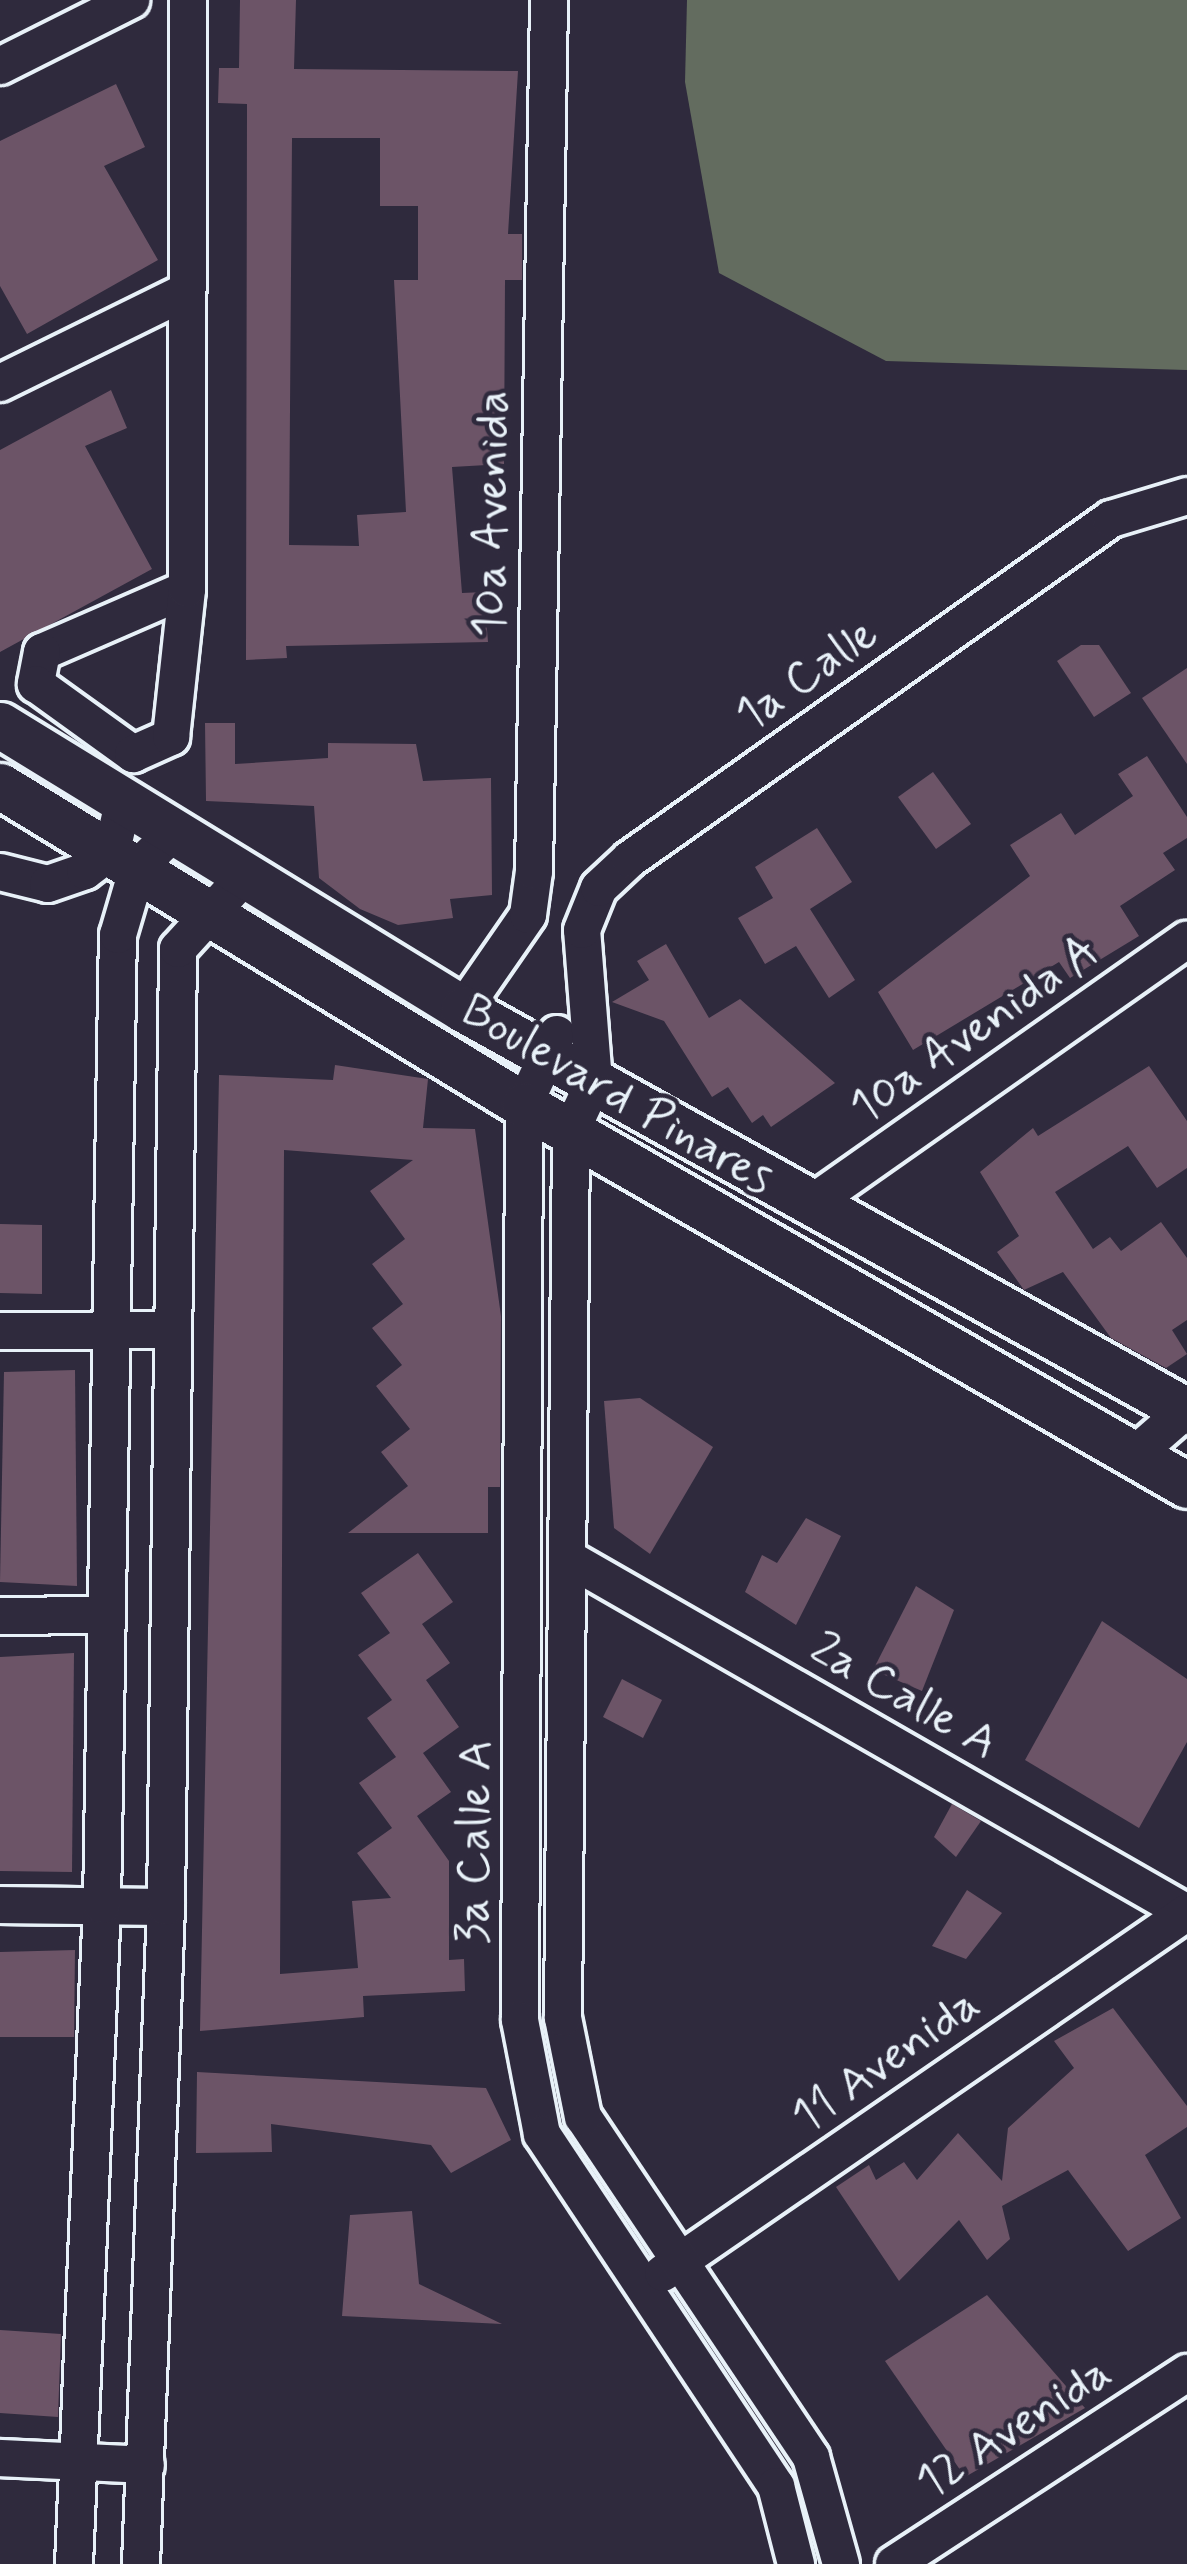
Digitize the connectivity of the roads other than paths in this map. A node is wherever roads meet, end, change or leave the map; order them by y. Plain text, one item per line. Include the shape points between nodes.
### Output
1 (131, 0) edge
2 (188, 0) edge
3 (549, 0) edge
4 (3, 62) edge
5 (185, 292) junction
6 (0, 383) edge
7 (1187, 496) edge
8 (187, 589) junction
9 (0, 724) edge
10 (0, 786) edge
11 (135, 841) junction
12 (0, 872) edge
13 (242, 879) junction
14 (207, 915) junction
15 (1187, 940) edge
16 (463, 1009) junction
17 (580, 1010) junction
18 (541, 1050) junction
19 (594, 1082) junction
20 (524, 1105) junction
21 (571, 1131) junction
22 (818, 1199) junction
23 (103, 1330) junction
24 (169, 1330) junction
25 (0, 1331) edge
26 (1187, 1410) edge
27 (1133, 1456) junction
28 (1187, 1485) edge
29 (574, 1561) junction
30 (104, 1615) junction
31 (0, 1616) edge
32 (0, 1905) edge
33 (102, 1905) junction
34 (166, 1907) junction
35 (1186, 1913) edge
36 (683, 2259) junction
37 (640, 2288) junction
38 (1187, 2374) edge
39 (0, 2458) edge
40 (81, 2463) junction
41 (146, 2465) junction
42 (74, 2564) edge
43 (141, 2564) edge
44 (796, 2564) edge
45 (841, 2564) edge
46 (894, 2564) edge

1 - 4 street
2 - 5 street
3 - 16 street, 10a Avenida via 534,871 528,915
5 - 6 street
5 - 8 street
7 - 17 street, 1a Calle via 1111,519 613,872 582,930
8 - 8 street via 174,727 157,752 122,748 42,693 42,652
9 - 11 street, Boulevard Pinares
10 - 11 street, Boulevard Pinares
11 - 12 street via 48,884
11 - 13 street, Boulevard Pinares
11 - 14 street, Boulevard Pinares
11 - 23 street via 118,935
13 - 14 street
13 - 16 street, Boulevard Pinares
14 - 20 street, Boulevard Pinares
14 - 24 street via 178,949
15 - 22 street, 10a Avenida A
16 - 18 street, Boulevard Pinares
17 - 18 street
17 - 19 street, 1a Calle
18 - 19 street, Boulevard Pinares
18 - 20 street, 3a Calle A
19 - 21 street, 3a Calle A
19 - 22 street, Boulevard Pinares
20 - 21 street, Boulevard Pinares
20 - 37 street, 3a Calle A via 520,2020 542,2134
21 - 27 street, Boulevard Pinares
21 - 29 street, 3a Calle A
22 - 26 street, Boulevard Pinares
23 - 24 street
23 - 25 street
23 - 30 street
24 - 34 street
26 - 27 street
27 - 28 street, Boulevard Pinares
29 - 35 street, 2a Calle A
29 - 36 street, 3a Calle A via 563,2018 584,2117
30 - 31 street
30 - 33 street
32 - 33 street
33 - 34 street
33 - 40 street
34 - 41 street
35 - 36 street, 11 Avenida
36 - 37 street, 11 Avenida
36 - 45 street, 3a Calle A via 812,2457
37 - 44 street, 3a Calle A via 776,2486
38 - 46 street, 12 Avenida
39 - 40 street
40 - 41 street
40 - 42 street
41 - 43 street

